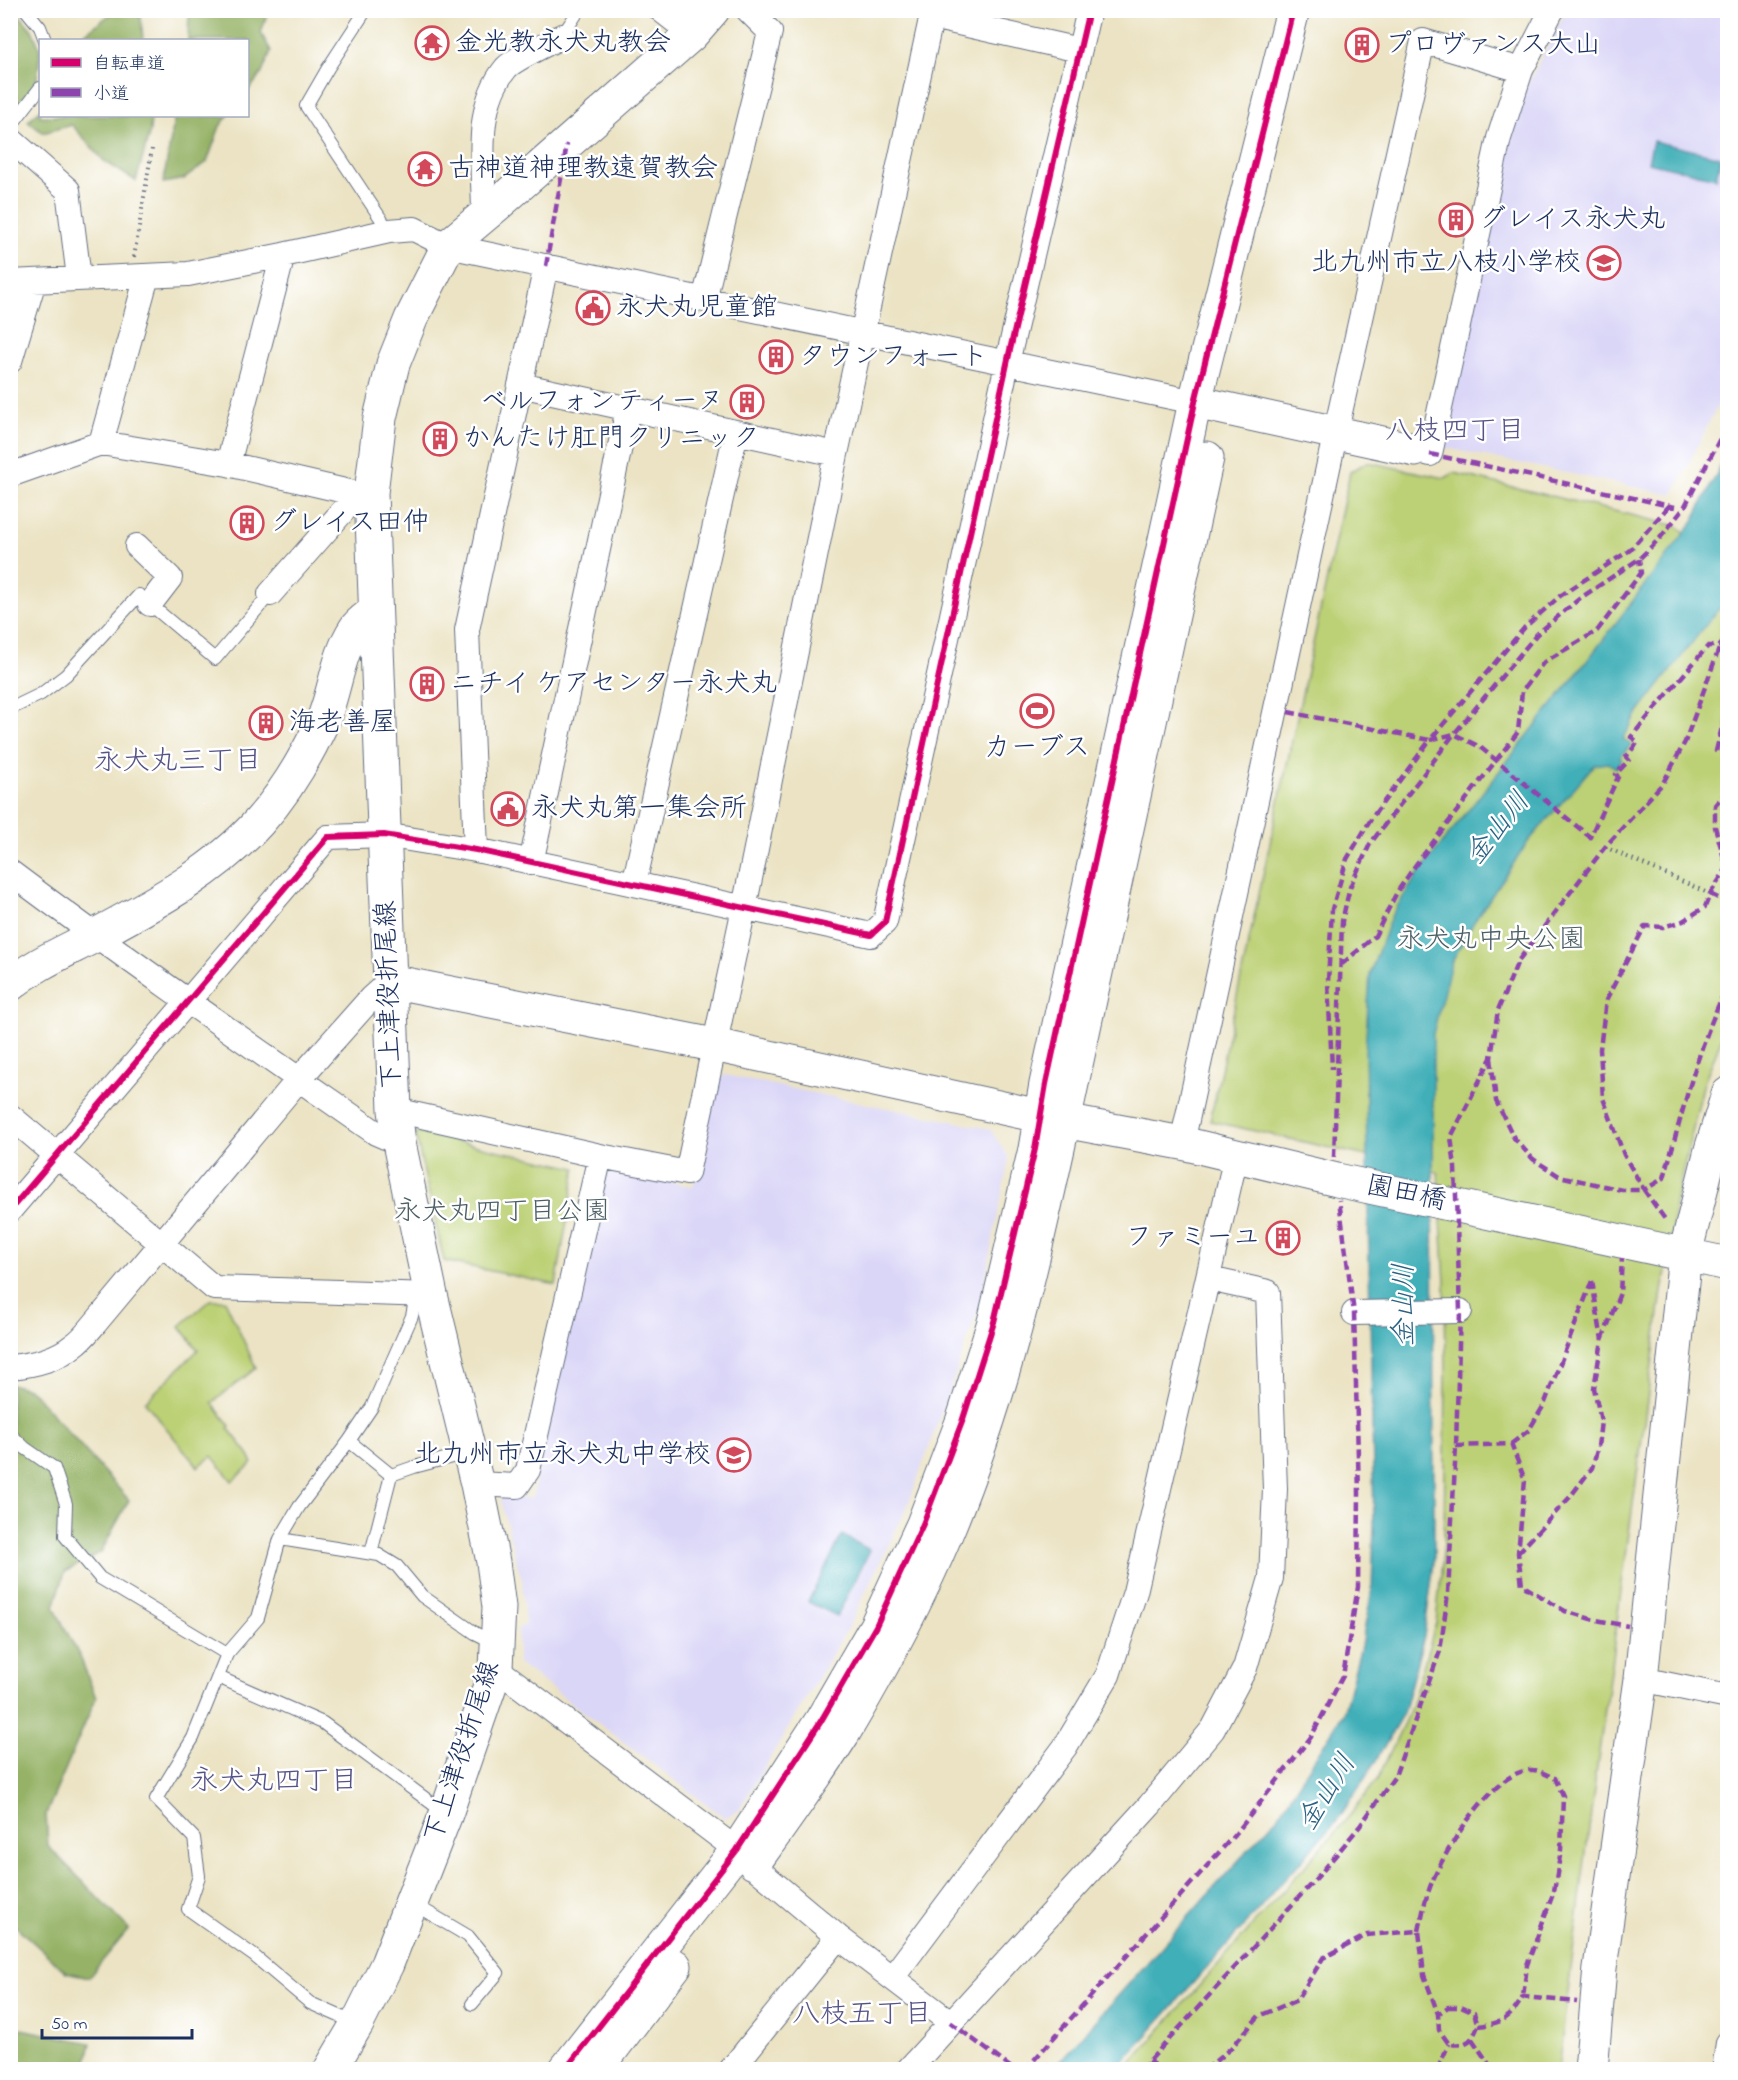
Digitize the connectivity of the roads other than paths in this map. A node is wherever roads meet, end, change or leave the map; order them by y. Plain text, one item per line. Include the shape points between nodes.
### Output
1 (26, 10) edge
2 (366, 10) edge
3 (579, 10) edge
4 (661, 10) edge
5 (748, 10) edge
6 (1089, 10) edge
7 (1293, 10) edge
8 (1315, 10) edge
9 (1552, 10) edge
10 (932, 14) edge
11 (703, 22) edge
12 (562, 36) joint
13 (45, 39) edge
14 (1079, 50) junction
15 (1521, 70) junction
16 (39, 89) edge
17 (10, 128) edge
18 (10, 140) edge
19 (484, 214) junction
20 (389, 231) junction
21 (448, 246) junction
22 (283, 255) junction
23 (546, 266) junction
24 (140, 276) junction
25 (79, 278) junction
26 (22, 281) edge
27 (704, 300) junction
28 (863, 332) junction
29 (10, 361) edge
30 (1008, 362) junction
31 (520, 385) junction
32 (1207, 405) junction
33 (628, 410) junction
34 (736, 432) junction
35 (1336, 433) junction
36 (101, 443) junction
37 (1415, 450) joint
38 (836, 454) junction
39 (228, 464) junction
40 (10, 475) edge
41 (364, 493) junction
42 (137, 546) dead end
43 (270, 594) joint
44 (150, 604) junction
45 (375, 611) junction
46 (10, 709) edge
47 (384, 835) junction
48 (476, 850) junction
49 (531, 863) junction
50 (10, 872) edge
51 (634, 884) junction
52 (744, 908) junction
53 (95, 936) junction
54 (390, 981) junction
55 (10, 985) edge
56 (188, 1002) junction
57 (714, 1045) junction
58 (299, 1079) junction
59 (1728, 1094) edge
60 (395, 1110) junction
61 (10, 1116) edge
62 (1052, 1118) junction
63 (399, 1143) junction
64 (1182, 1143) junction
65 (57, 1156) junction
66 (600, 1156) junction
67 (1236, 1156) junction
68 (10, 1210) edge
69 (161, 1243) junction
70 (1685, 1254) junction
71 (1728, 1264) edge
72 (1209, 1278) junction
73 (424, 1295) junction
74 (1460, 1311) dead end
75 (1354, 1313) dead end
76 (10, 1367) edge
77 (10, 1434) edge
78 (349, 1442) junction
79 (473, 1468) junction
80 (391, 1475) junction
81 (280, 1539) junction
82 (370, 1553) junction
83 (227, 1654) junction
84 (496, 1656) junction
85 (218, 1677) junction
86 (1641, 1679) junction
87 (1728, 1697) edge
88 (446, 1814) junction
89 (745, 1857) junction
90 (411, 1902) junction
91 (838, 1937) junction
92 (892, 1978) junction
93 (472, 2004) dead end
94 (950, 2022) junction
95 (357, 2024) junction
96 (1728, 2043) edge
97 (332, 2069) edge
98 (565, 2070) edge
99 (596, 2070) edge
100 (732, 2070) edge
101 (908, 2070) edge
102 (1591, 2070) edge
103 (1724, 2070) edge

1 - 13 lane
2 - 20 lane via 306,106
3 - 12 lane
4 - 11 street
5 - 27 street via 770,32
6 - 14 street
7 - 32 street
8 - 32 street
9 - 15 street
10 - 14 street
10 - 28 street
11 - 19 street, 下上津役折尾線
12 - 19 street via 507,66 488,97 483,129
14 - 30 street
15 - 35 street via 1423,41
15 - 37 street via 1499,138 1430,454
16 - 17 lane
18 - 25 street via 68,190
19 - 21 street, 下上津役折尾線
20 - 21 street via 414,229
20 - 22 street
21 - 23 street
21 - 41 street, 下上津役折尾線 via 393,364
22 - 24 street via 188,274
22 - 39 street
23 - 27 street
23 - 31 street
24 - 25 street
24 - 36 street
25 - 26 street
26 - 29 street
27 - 28 street
28 - 30 street
28 - 38 street
30 - 32 street
30 - 52 street via 885,922 871,935
31 - 33 street
31 - 48 street via 467,630
32 - 35 street
32 - 62 street
33 - 34 street
33 - 49 street
34 - 38 street
34 - 51 street
35 - 37 street
35 - 64 street
36 - 39 street
36 - 40 street
38 - 52 street
39 - 41 street
41 - 43 street
41 - 45 street, 下上津役折尾線
42 - 44 street via 170,578
43 - 44 lane via 214,659
44 - 46 lane via 139,595 66,675 41,694
45 - 47 street, 下上津役折尾線
45 - 53 street via 356,627 321,725 288,786 259,822 224,857 181,889
47 - 48 street
47 - 54 street, 下上津役折尾線
47 - 56 street via 328,837
48 - 49 street
49 - 51 street
50 - 53 street
51 - 52 street
52 - 57 street
53 - 55 street via 29,969
53 - 56 street
54 - 57 street, 園田橋
54 - 58 street
54 - 60 street, 下上津役折尾線
56 - 58 street
56 - 65 street
57 - 62 street, 園田橋
57 - 66 street via 687,1173
58 - 63 street via 376,1132
58 - 69 street
59 - 70 street
60 - 63 street, 下上津役折尾線
60 - 66 street
61 - 65 street
62 - 64 street, 園田橋
62 - 89 street via 1035,1149 994,1322 923,1524 876,1626
63 - 73 street, 下上津役折尾線
64 - 67 street, 園田橋
65 - 68 street
65 - 69 street
66 - 79 street via 528,1470 517,1486
67 - 70 street, 園田橋
67 - 72 street
69 - 73 street via 214,1288
69 - 76 street via 74,1346 50,1359
70 - 71 street, 園田橋
70 - 86 street
72 - 92 street via 1135,1592 1107,1675 1065,1747
72 - 94 street via 1268,1292 1275,1490 1271,1578 1245,1668 1213,1729 1150,1805
73 - 78 lane via 372,1407
73 - 79 street, 下上津役折尾線
74 - 75 street
77 - 83 lane via 54,1468 66,1504 65,1536 100,1578
78 - 80 lane
78 - 81 lane via 299,1507
79 - 80 lane via 414,1467
79 - 84 street, 下上津役折尾線 via 499,1607
80 - 82 lane
81 - 82 lane
81 - 83 lane via 258,1618
82 - 84 lane via 397,1566 422,1596 475,1634
83 - 85 lane
84 - 88 street, 下上津役折尾線
84 - 89 street
85 - 88 lane via 323,1723
85 - 95 lane via 194,1738 156,1798 194,1838 199,1876 188,1908 310,2003
86 - 87 street
86 - 102 street via 1600,1968
88 - 90 street, 下上津役折尾線
89 - 91 street
89 - 98 street
89 - 99 street
90 - 93 lane via 468,1936 498,1973
90 - 95 street, 下上津役折尾線 via 387,1964
91 - 92 street
91 - 100 street
92 - 94 street
94 - 101 street
95 - 97 street, 下上津役折尾線
96 - 103 street

